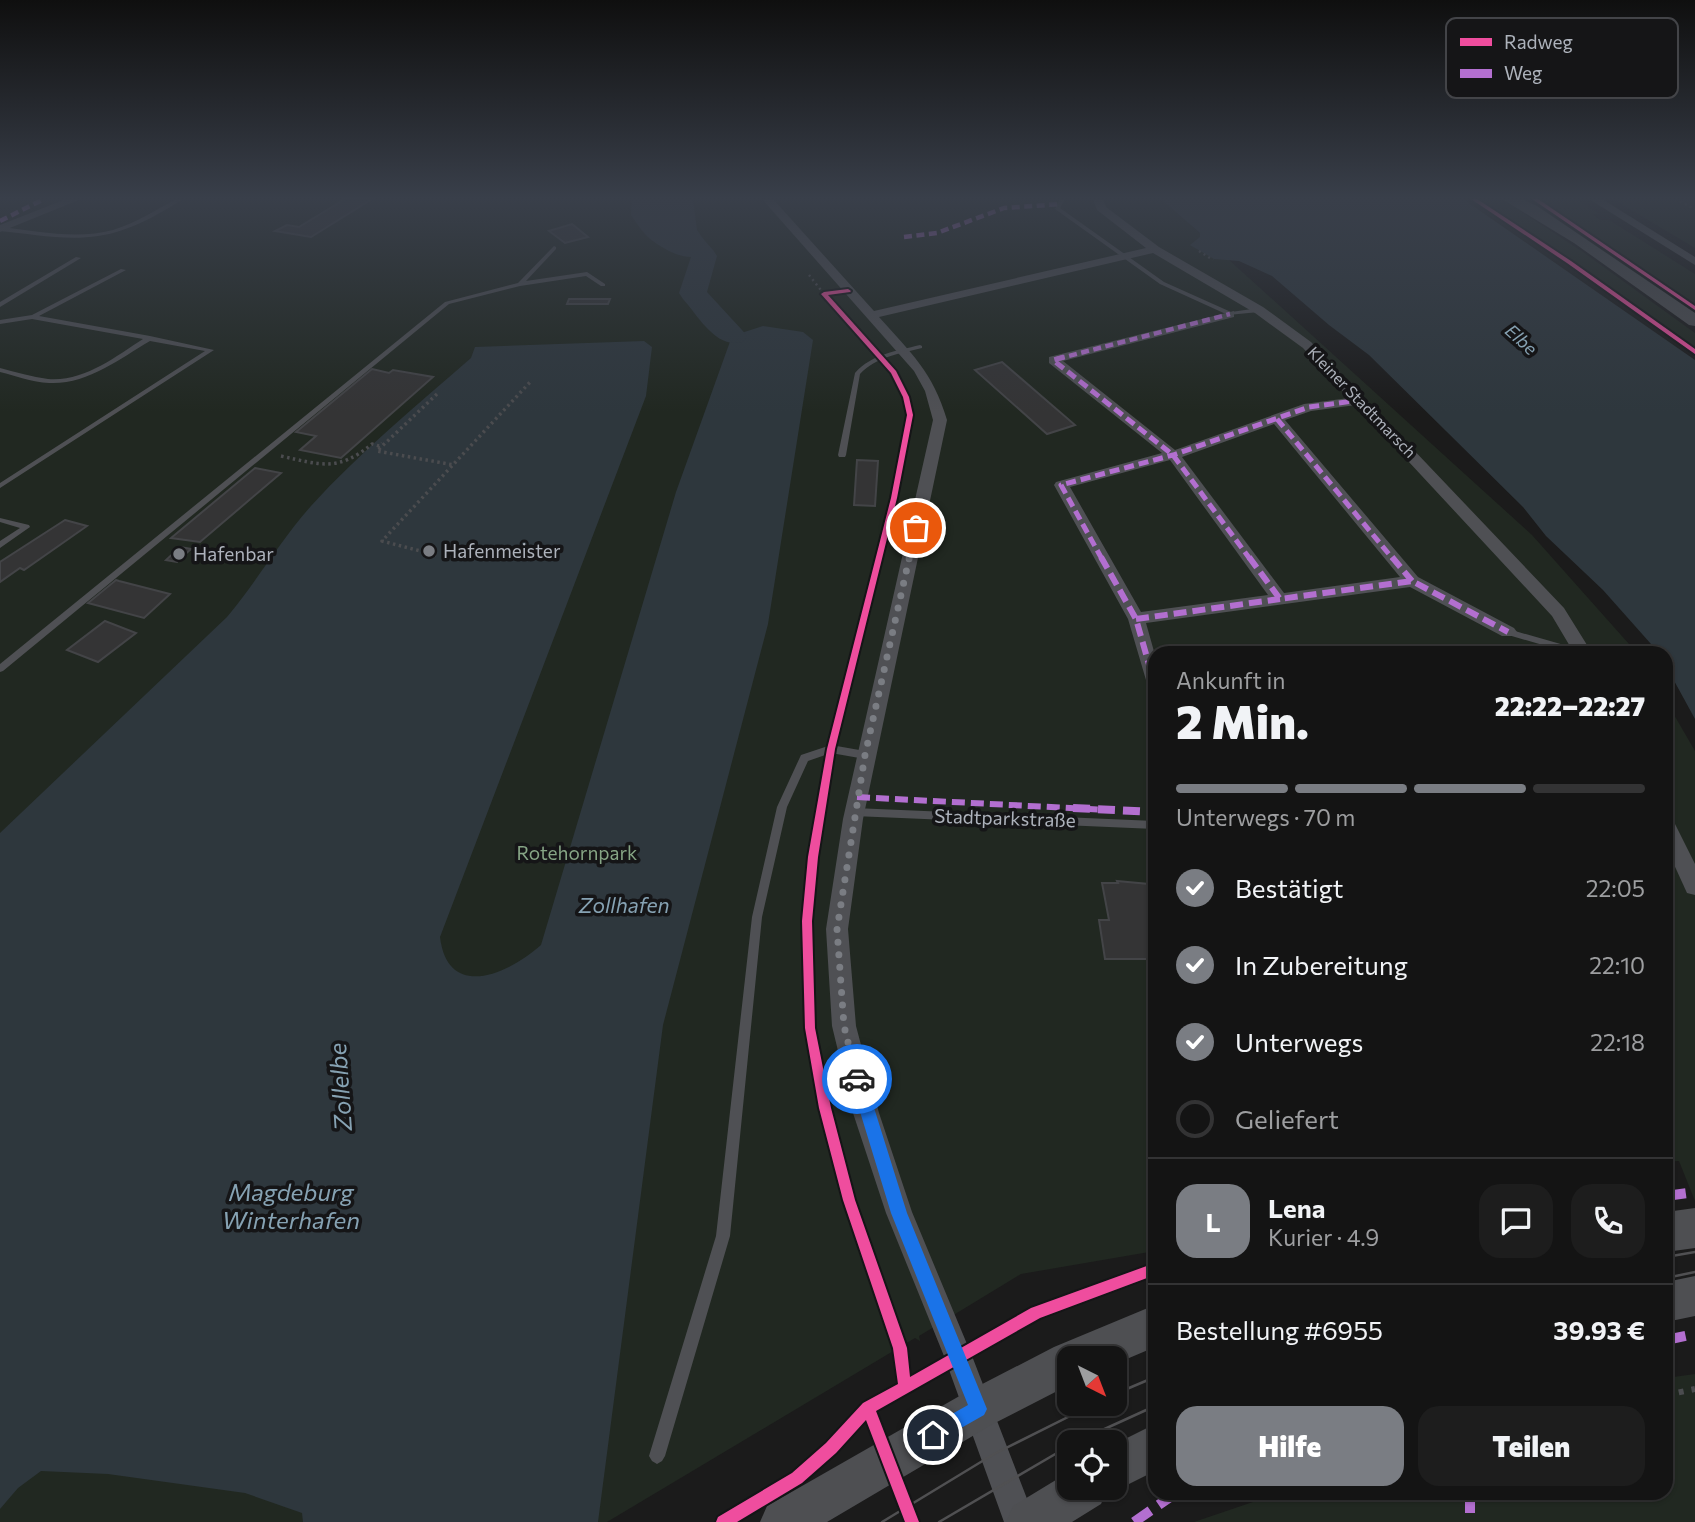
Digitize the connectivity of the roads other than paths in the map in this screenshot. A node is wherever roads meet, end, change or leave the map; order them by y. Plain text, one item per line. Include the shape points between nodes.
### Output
1 (58, 270) edge
2 (123, 270) dead end
3 (533, 270) edge
4 (831, 270) edge
5 (1064, 270) edge
6 (1143, 270) edge
7 (1191, 270) edge
8 (1623, 270) edge
9 (520, 284) junction
10 (603, 285) dead end
11 (0, 305) edge
12 (1259, 310) junction
13 (1230, 314) junction
14 (872, 316) junction
15 (32, 317) junction
16 (1695, 321) edge
17 (0, 322) edge
18 (150, 338) junction
19 (911, 349) junction
20 (0, 370) edge
21 (1361, 400) junction
22 (1277, 419) junction
23 (842, 455) dead end
24 (1173, 455) junction
25 (0, 486) edge
26 (0, 520) edge
27 (0, 545) edge
28 (1412, 581) junction
29 (1280, 600) junction
30 (1136, 619) junction
31 (1508, 632) joint
32 (1558, 646) edge
33 (1579, 646) edge
34 (1148, 662) edge
35 (0, 669) edge
36 (865, 755) junction
37 (854, 812) junction
38 (1148, 825) edge
39 (1673, 841) edge
40 (1695, 887) edge
41 (1695, 1228) edge
42 (1673, 1231) edge
43 (1695, 1296) edge
44 (1673, 1301) edge
45 (1148, 1329) edge
46 (1106, 1346) edge
47 (1057, 1368) edge
48 (978, 1409) junction
49 (1148, 1450) edge
50 (657, 1456) dead end
51 (1127, 1462) edge
52 (1065, 1500) edge
53 (783, 1522) edge
54 (1020, 1522) edge
55 (1029, 1522) edge

1 - 11 lane
2 - 15 lane
3 - 9 lane
4 - 14 street
5 - 14 street
6 - 13 lane
7 - 12 street, Kleiner Stadtmarsch
8 - 16 main road
9 - 10 lane via 587,274
9 - 35 lane via 447,303
12 - 13 lane
12 - 21 street, Kleiner Stadtmarsch via 1307,345
13 - 24 street via 1053,360
14 - 19 street
15 - 17 lane
15 - 18 lane
18 - 20 lane via 71,379 54,381
18 - 25 lane via 211,350
19 - 23 lane via 865,363 857,374
19 - 36 street via 932,390 940,420
21 - 22 street via 1309,407
21 - 33 street, Kleiner Stadtmarsch via 1558,612
22 - 24 street
22 - 28 street
24 - 29 street
24 - 30 street via 1061,485
26 - 27 lane via 26,527
28 - 29 street
28 - 31 street
29 - 30 street
30 - 34 street
31 - 32 lane
36 - 37 street
36 - 50 lane via 831,749 804,758 782,807 757,917 723,1236
37 - 38 lane, Stadtparkstraße
37 - 48 street via 837,929 844,1026 899,1213
39 - 40 street
41 - 42 main road
43 - 44 main road
45 - 46 main road
47 - 48 main road
48 - 53 main road
48 - 54 street
49 - 51 main road
52 - 55 main road

